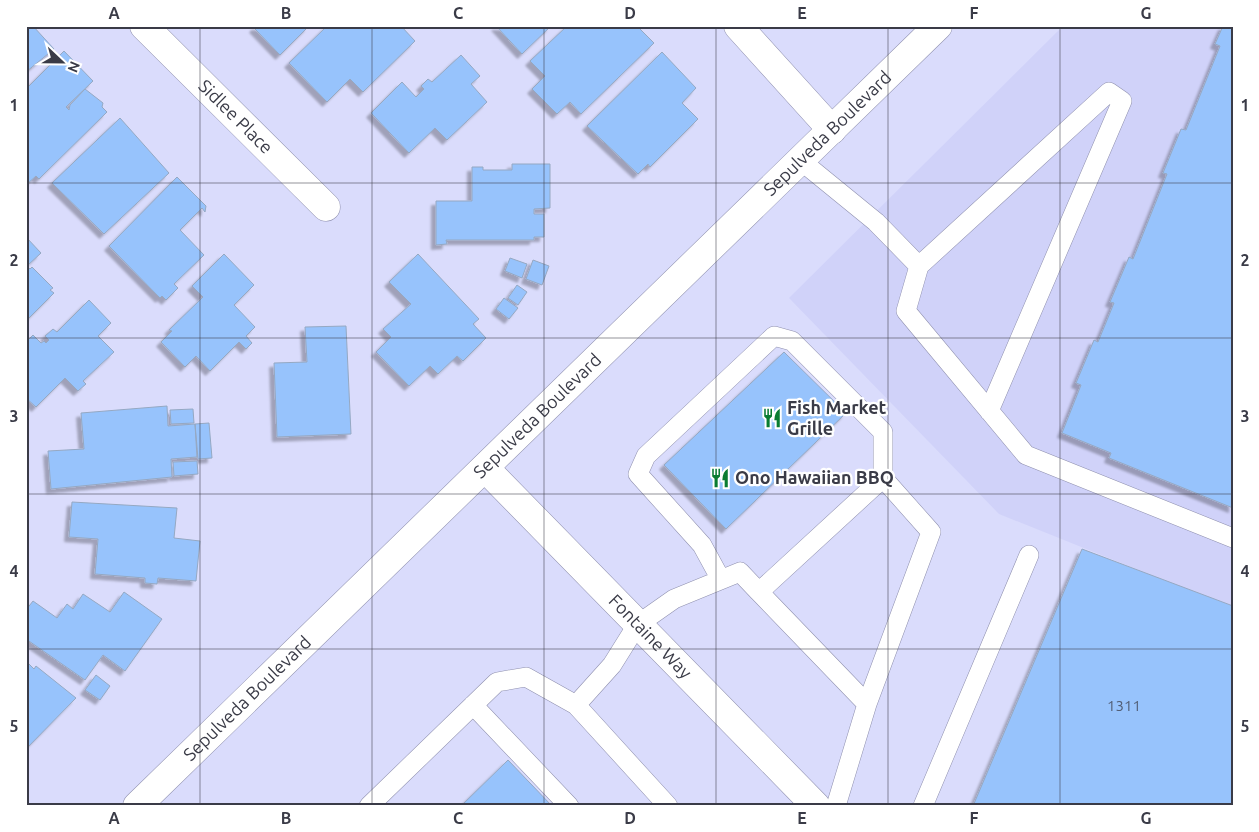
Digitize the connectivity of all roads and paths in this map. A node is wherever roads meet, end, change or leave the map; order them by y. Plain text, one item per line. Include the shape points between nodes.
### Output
1 (144, 26) edge
2 (738, 26) edge
3 (938, 26) edge
4 (832, 130) junction
5 (800, 160) junction
6 (326, 207) dead end
7 (919, 266) junction
8 (989, 411) junction
9 (485, 468) junction
10 (883, 478) junction
11 (1233, 538) edge
12 (1029, 555) dead end
13 (720, 578) junction
14 (760, 592) junction
15 (637, 625) junction
16 (868, 704) junction
17 (473, 705) junction
18 (576, 705) junction
19 (137, 806) edge
20 (369, 806) edge
21 (569, 806) edge
22 (668, 806) edge
23 (816, 806) edge
24 (836, 806) edge
25 (923, 806) edge

1 - 6 main road, Sidlee Place
2 - 4 main road
3 - 4 main road, Sepulveda Boulevard
4 - 5 main road, Sepulveda Boulevard
5 - 7 lane via 876,222
5 - 9 main road, Sepulveda Boulevard
7 - 8 lane via 906,311
7 - 8 lane via 1109,92 1122,101
8 - 11 lane via 1026,455
9 - 15 main road, Fontaine Way
9 - 19 main road, Sepulveda Boulevard
10 - 13 lane via 883,432 792,340 774,336 646,456 638,474 702,545
10 - 14 lane
10 - 16 lane via 931,532
12 - 25 lane
13 - 14 lane via 740,572
13 - 15 lane via 674,599
14 - 16 lane
15 - 18 lane via 612,665
15 - 23 main road, Fontaine Way
16 - 24 lane
17 - 18 lane via 497,682 526,678
17 - 20 lane
17 - 21 lane
18 - 22 lane

